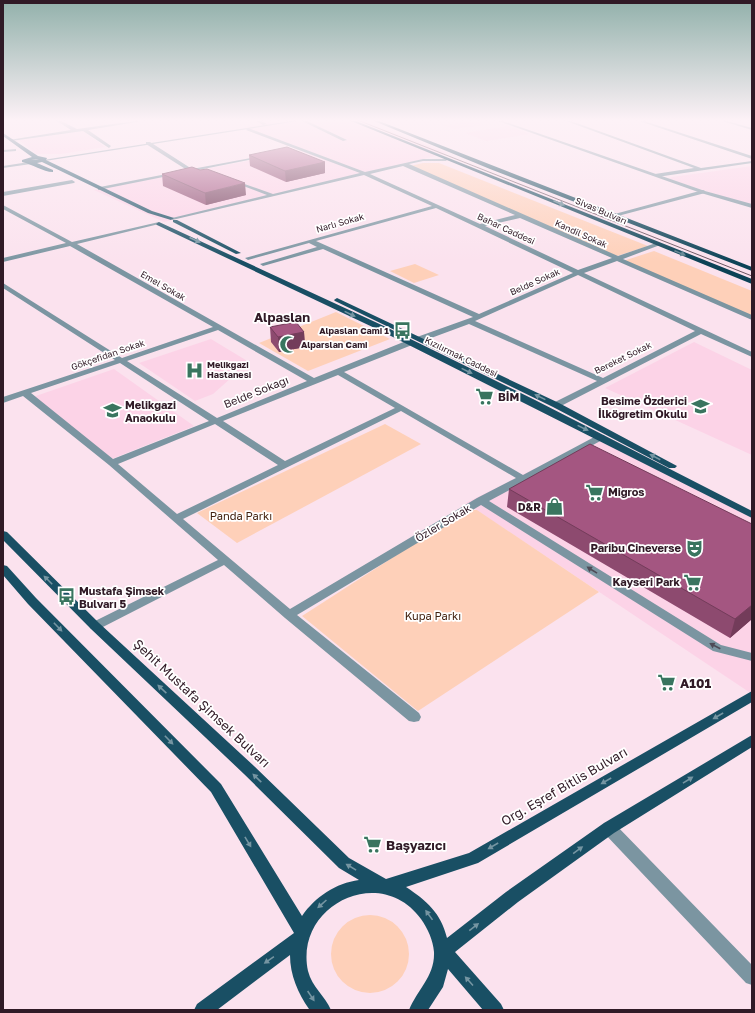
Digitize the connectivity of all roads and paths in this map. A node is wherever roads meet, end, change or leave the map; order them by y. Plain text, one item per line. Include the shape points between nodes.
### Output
1 (43, 168) edge
2 (59, 168) edge
3 (188, 168) edge
4 (206, 168) edge
5 (352, 168) edge
6 (385, 168) edge
7 (414, 168) edge
8 (470, 168) edge
9 (474, 168) edge
10 (494, 168) edge
11 (495, 168) edge
12 (638, 168) edge
13 (705, 168) edge
14 (202, 169) junction
15 (700, 169) joint
16 (192, 171) junction
17 (504, 172) junction
18 (364, 173) junction
19 (216, 174) edge
20 (657, 175) junction
21 (223, 177) edge
22 (498, 178) junction
23 (341, 179) junction
24 (380, 180) junction
25 (72, 182) junction
26 (100, 189) junction
27 (703, 192) junction
28 (3, 194) edge
29 (271, 196) junction
30 (437, 206) junction
31 (752, 206) edge
32 (3, 207) edge
33 (614, 215) junction
34 (520, 216) junction
35 (173, 220) junction
36 (157, 223) junction
37 (479, 226) junction
38 (310, 241) junction
39 (72, 244) junction
40 (658, 244) junction
41 (323, 247) junction
42 (248, 258) junction
43 (616, 259) junction
44 (3, 260) edge
45 (263, 264) junction
46 (752, 269) edge
47 (577, 272) junction
48 (752, 282) edge
49 (3, 285) edge
50 (479, 317) junction
51 (752, 318) edge
52 (470, 321) junction
53 (218, 328) junction
54 (701, 331) junction
55 (420, 340) junction
56 (409, 343) junction
57 (752, 355) edge
58 (120, 361) junction
59 (337, 372) junction
60 (602, 380) junction
61 (313, 381) junction
62 (25, 393) junction
63 (4, 399) edge
64 (556, 405) junction
65 (401, 408) junction
66 (216, 421) junction
67 (601, 437) junction
68 (577, 450) junction
69 (591, 457) edge
70 (112, 463) junction
71 (285, 465) junction
72 (524, 479) junction
73 (481, 500) junction
74 (752, 508) edge
75 (752, 515) edge
76 (177, 518) junction
77 (3, 534) edge
78 (226, 560) junction
79 (3, 568) edge
80 (289, 615) junction
81 (95, 626) junction
82 (752, 657) edge
83 (752, 696) edge
84 (414, 716) dead end
85 (752, 740) edge
86 (609, 828) junction
87 (385, 887) junction
88 (302, 936) junction
89 (443, 951) junction
90 (752, 977) edge
91 (203, 1010) edge
92 (322, 1010) edge
93 (418, 1010) edge
94 (495, 1010) edge

1 - 25 main road, Kızılırmak Caddesi
2 - 26 main road, Kızılırmak Caddesi
3 - 16 street
4 - 14 street
5 - 18 street, Bahar Caddesi
6 - 18 street
7 - 34 street, Kandil Sokak
8 - 22 highway
9 - 22 highway, Sivas Bulvarı
10 - 17 highway, Sivas Bulvarı
11 - 17 highway
12 - 20 street
13 - 15 street
14 - 16 street
14 - 19 street
15 - 20 street
16 - 26 street
17 - 33 highway, Sivas Bulvarı
18 - 23 street
18 - 24 street, Bahar Caddesi
20 - 27 street
21 - 29 street
22 -> 40 highway, Sivas Bulvarı
23 - 24 street
23 - 29 street
24 - 30 street, Bahar Caddesi
25 - 28 street
25 - 36 main road, Kızılırmak Caddesi
26 - 35 main road, Kızılırmak Caddesi
27 - 31 street
27 - 33 street
29 - 35 street
30 - 37 street, Bahar Caddesi
30 - 38 street, Narlı Sokak
32 - 39 street, Emel Sokak
33 - 46 highway, Sivas Bulvarı
34 - 37 street
34 - 43 street, Kandil Sokak
35 - 36 main road via 170,224
35 - 42 main road, Kızılırmak Caddesi
36 - 39 street
36 -> 56 main road, Kızılırmak Caddesi via 250,265
37 - 47 street, Bahar Caddesi
38 - 41 street
38 - 42 street, Narlı Sokak
39 - 44 street
39 - 53 street, Emel Sokak
40 - 43 street, Belde Sokak
40 -> 48 highway, Sivas Bulvarı
41 - 45 street
41 - 50 street
42 - 45 main road, Kızılırmak Caddesi
43 - 47 street, Belde Sokak
43 - 51 street, Kandil Sokak
45 - 55 main road, Kızılırmak Caddesi
47 - 50 street, Belde Sokak
47 - 54 street, Bahar Caddesi
49 - 58 street
50 - 52 street, Belde Sokak
52 - 55 street, Belde Sokak
52 - 60 street
53 - 58 street, Gökçefidan Sokak
53 - 61 street, Emel Sokak
54 - 57 street, Bahar Caddesi
54 - 60 street, Bereket Sokak
64 -> 55 main road, Kızılırmak Caddesi
56 - 59 street, Belde Sokağı
56 -> 67 main road, Kızılırmak Caddesi
58 - 62 street, Gökçefidan Sokak
58 - 66 street
59 - 61 street, Belde Sokağı
59 - 65 street
60 - 64 street, Bereket Sokak
61 - 66 street, Belde Sokağı
62 - 63 street, Gökçefidan Sokak
62 - 70 street
74 -> 64 main road, Kızılırmak Caddesi
65 - 71 street
65 - 72 street
66 - 70 street, Belde Sokağı
66 - 71 street
67 - 68 street, Özler Sokak
67 - 75 main road, Kızılırmak Caddesi
68 - 69 street
68 - 72 street, Özler Sokak
70 - 76 street
71 - 76 street
72 - 73 street, Özler Sokak
73 - 80 street, Özler Sokak
82 -> 73 street via 717,648
76 - 78 street
81 -> 77 main road, Şehit Mustafa Şimsek Bulvarı
78 - 80 street
78 - 81 street
79 -> 88 main road via 32,601 216,788
80 - 84 street
87 -> 81 main road, Şehit Mustafa Şimsek Bulvarı via 344,863
83 -> 87 main road, Org. Eşref Bitlis Bulvarı via 472,858
86 -> 85 main road
89 -> 86 main road via 512,897
86 - 90 street
87 -> 88 main road via 369,886 340,892 315,911
89 -> 87 main road via 434,922 424,909 413,899
88 -> 91 main road
88 -> 92 main road via 298,954 299,970 312,999
89 - 93 main road via 438,983
94 -> 89 main road

